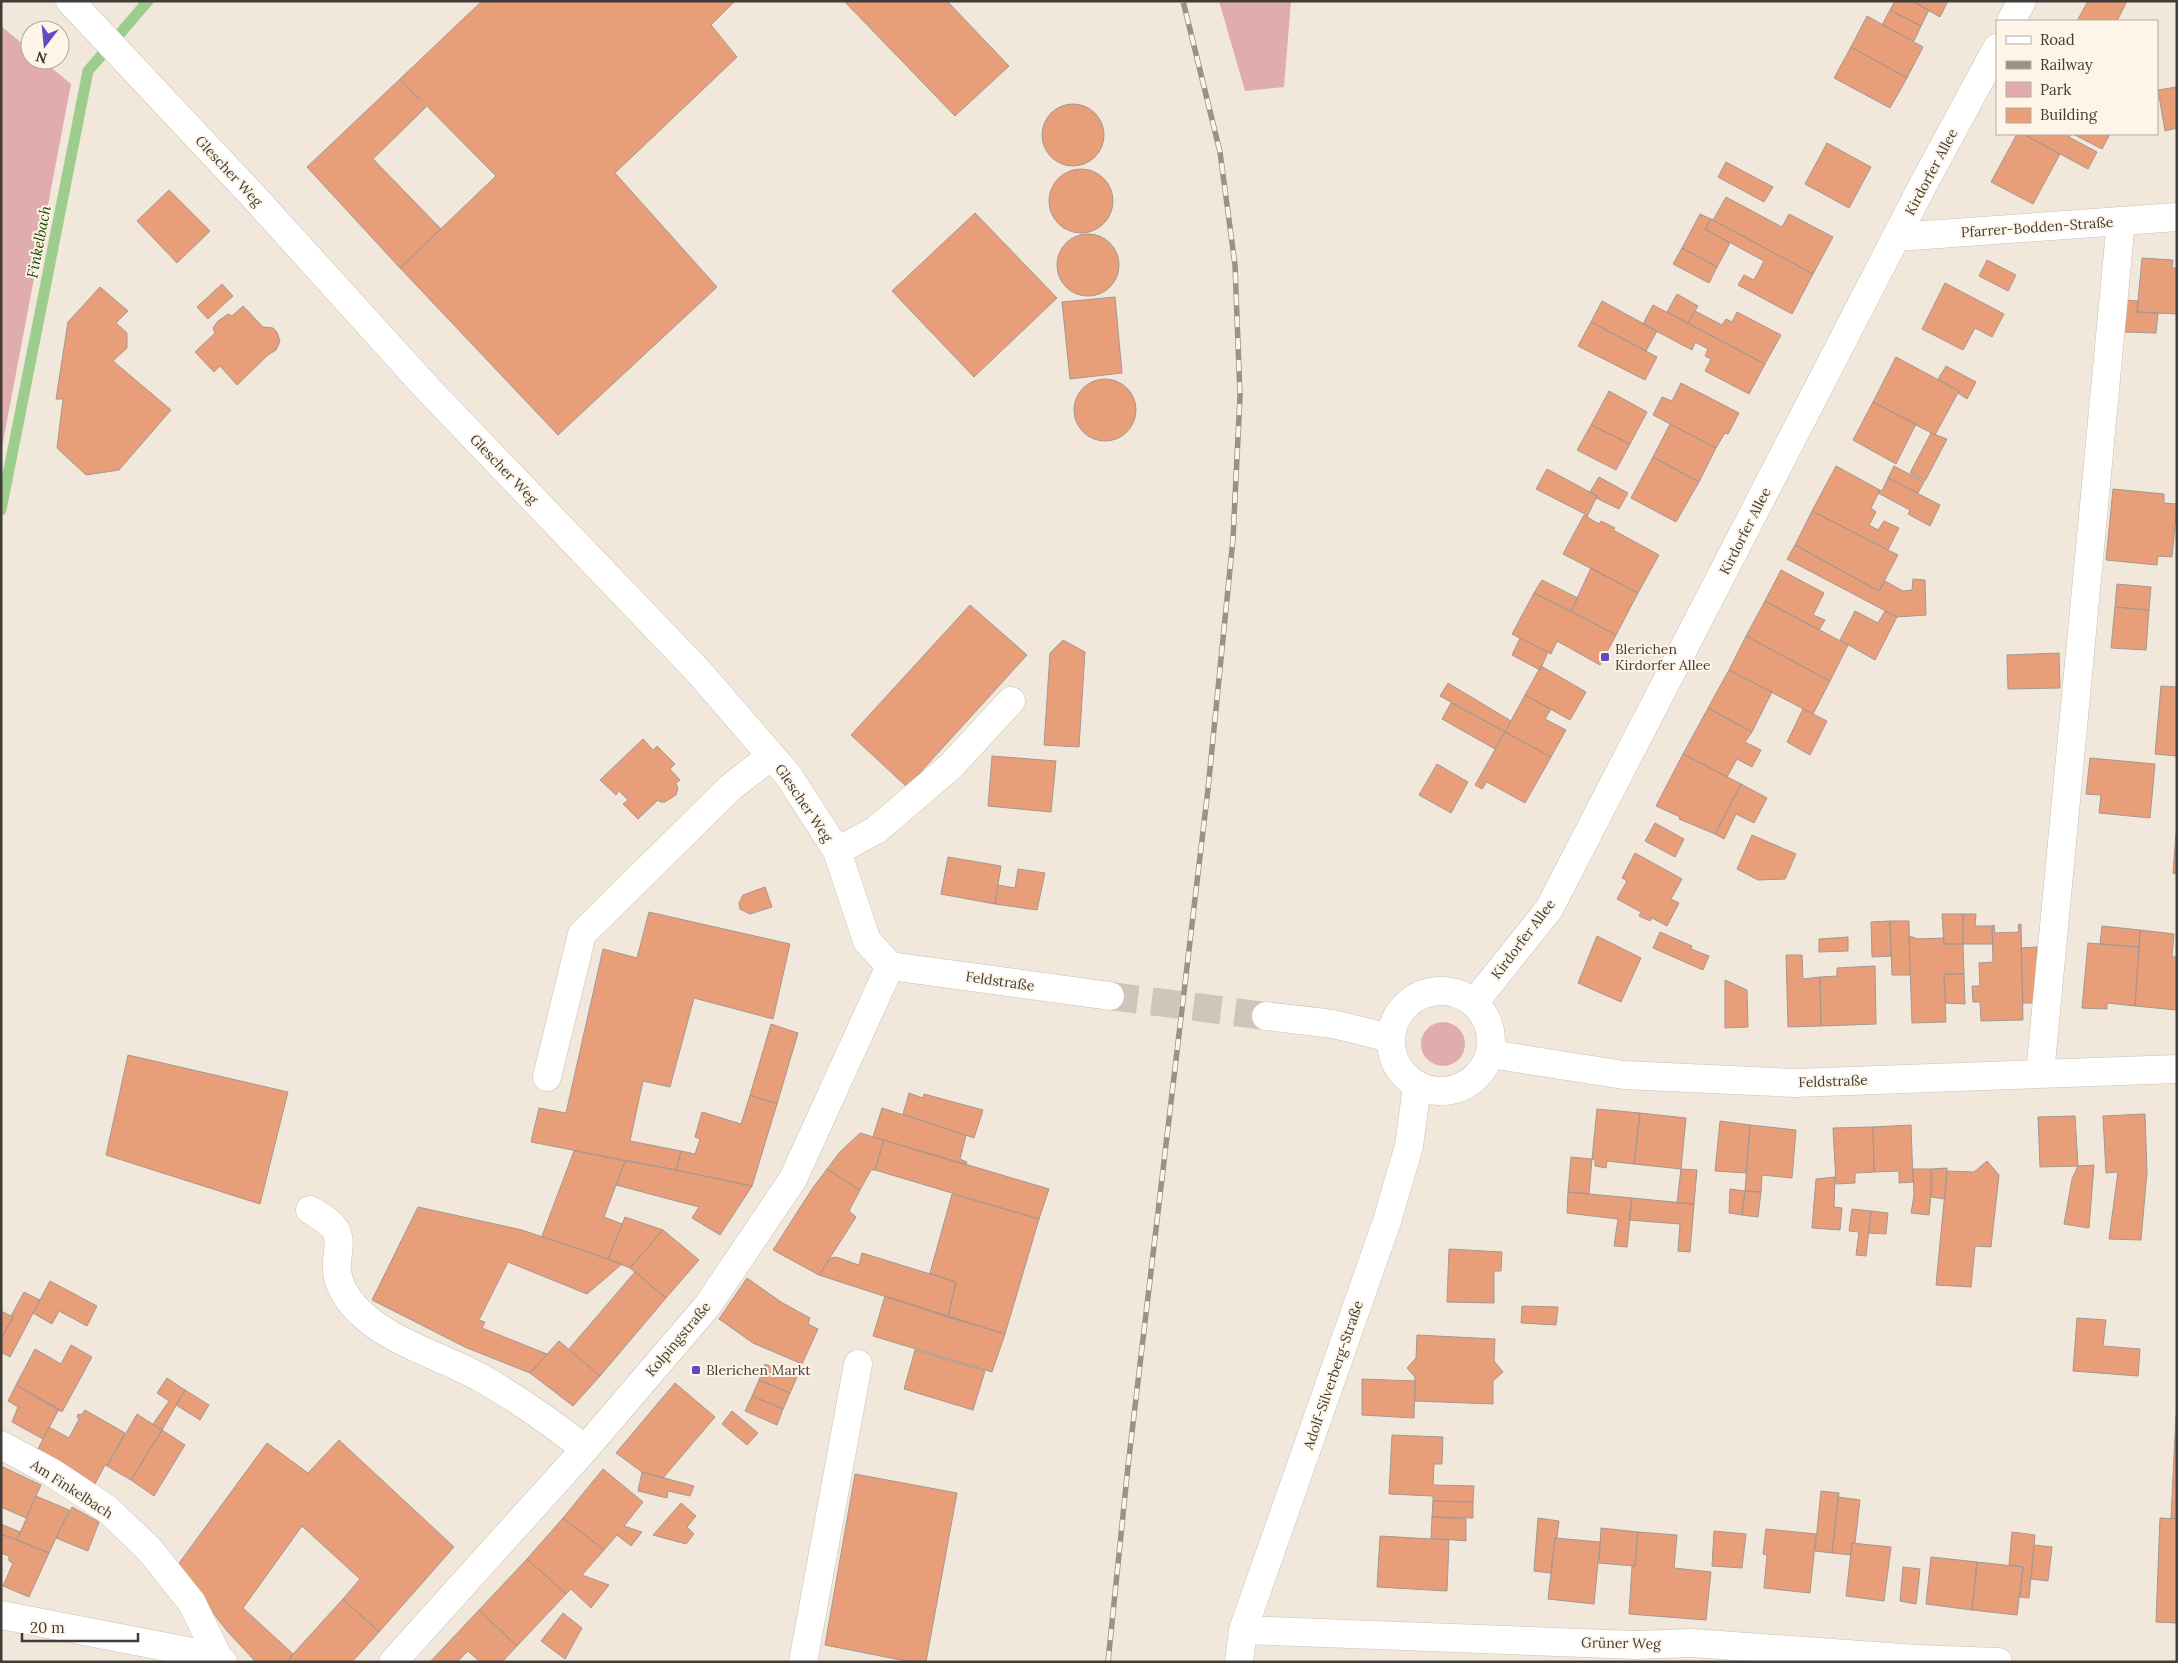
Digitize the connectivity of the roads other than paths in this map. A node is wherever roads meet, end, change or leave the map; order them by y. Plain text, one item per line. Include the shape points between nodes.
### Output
1 (2022, 1) edge
2 (76, 8) edge
3 (2012, 20) edge
4 (1996, 50) edge
5 (2177, 217) edge
6 (2120, 221) junction
7 (1897, 237) junction
8 (1011, 701) dead end
9 (772, 756) junction
10 (837, 852) junction
11 (890, 966) junction
12 (1110, 996) tunnel mouth
13 (1474, 1003) junction
14 (1266, 1016) tunnel mouth
15 (1390, 1038) junction
16 (1490, 1054) junction
17 (2177, 1069) edge
18 (2040, 1074) junction
19 (547, 1077) dead end
20 (1417, 1086) junction
21 (310, 1210) dead end
22 (858, 1364) dead end
23 (1, 1446) edge
24 (585, 1449) junction
25 (1, 1615) edge
26 (1243, 1630) junction
27 (220, 1660) edge
28 (393, 1662) edge
29 (804, 1662) edge
30 (1239, 1662) edge
31 (1998, 1662) edge

1 - 3 street
2 - 9 street, Glescher Weg via 254,197 427,388 698,671
4 - 7 street, Kirdorfer Allee
5 - 6 street, Pfarrer-Bodden-Straße
6 - 7 street, Pfarrer-Bodden-Straße
6 - 18 street
7 - 13 street, Kirdorfer Allee via 1549,909
8 - 10 street via 943,772 876,830
9 - 10 street, Glescher Weg via 788,775
9 - 19 street via 731,787 582,934
10 - 11 street, Glescher Weg via 867,941
11 - 12 street, Feldstraße
11 - 24 street, Kolpingstraße via 793,1179 708,1305
13 - 15 street via 1454,992 1427,992 1411,1000 1399,1013
13 - 16 street via 1487,1020 1492,1037
14 - 15 street via 1333,1024
15 - 20 street via 1392,1055 1400,1071
16 - 18 street, Feldstraße via 1624,1075 1795,1082
16 - 20 street via 1478,1076 1464,1087 1434,1091
17 - 18 street, Feldstraße
20 - 26 street, Adolf-Silverberg-Straße via 1409,1146 1387,1221
21 - 24 street via 336,1230 340,1286 348,1301 366,1318 481,1378 554,1424
22 - 29 street
23 - 27 street, Am Finkelbach via 51,1472 108,1509 142,1543 192,1603
24 - 28 street, Kolpingstraße
25 - 27 street
26 - 30 street, Adolf-Silverberg-Straße
26 - 31 street, Grüner Weg via 1625,1644 1692,1643

